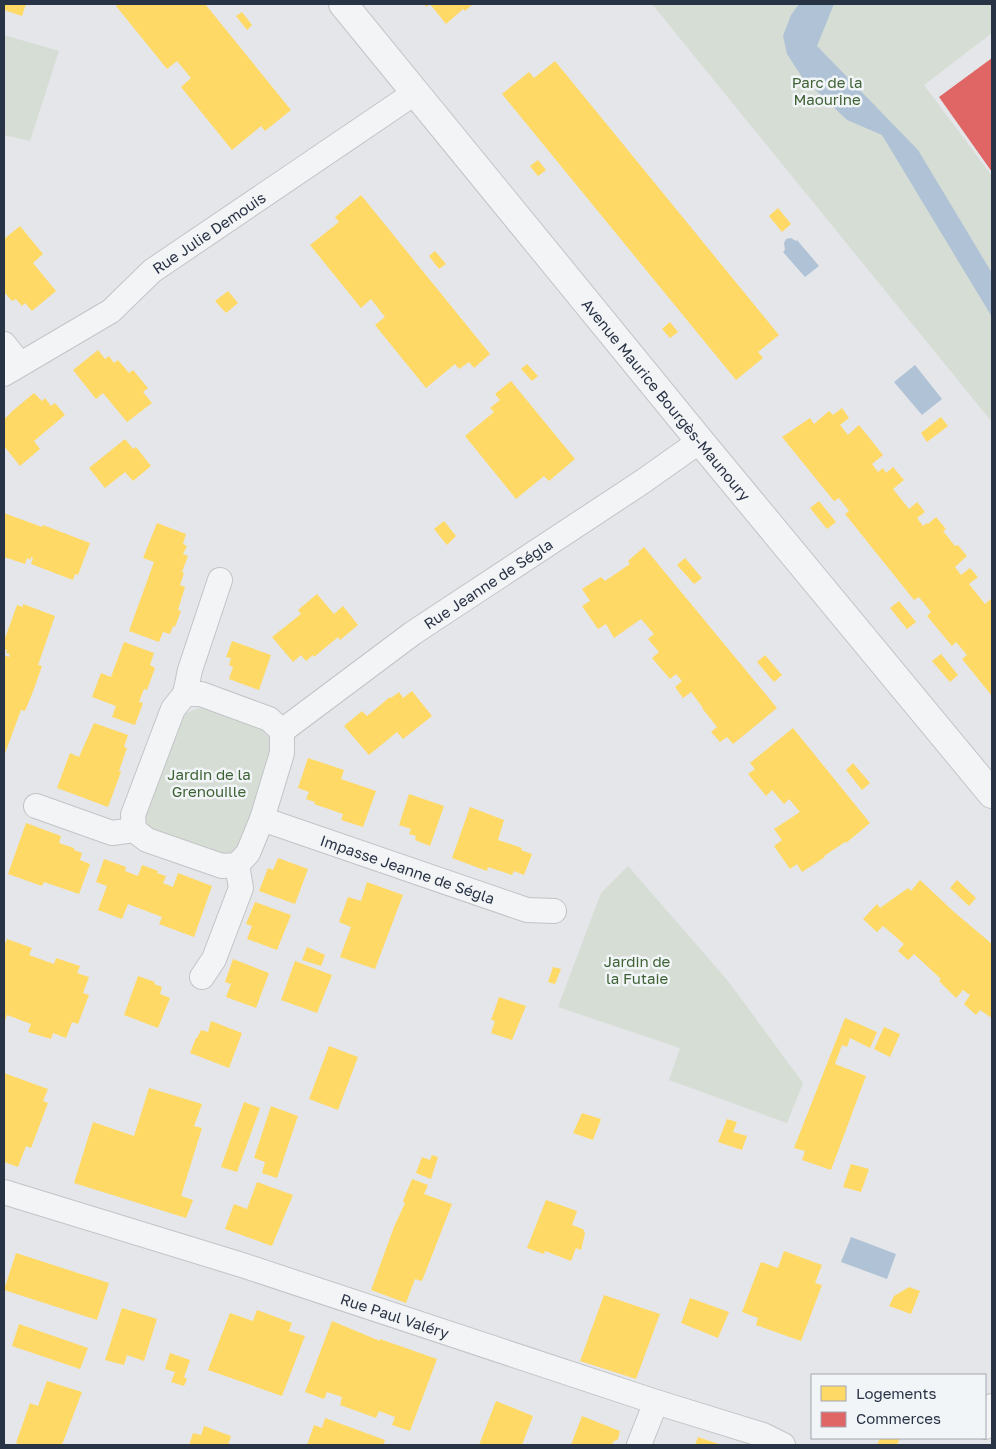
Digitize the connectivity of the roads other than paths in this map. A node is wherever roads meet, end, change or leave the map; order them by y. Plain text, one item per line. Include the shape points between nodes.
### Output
1 (343, 4) edge
2 (416, 92) junction
3 (4, 344) edge
4 (12, 369) edge
5 (700, 441) junction
6 (220, 580) dead end
7 (185, 694) junction
8 (282, 731) junction
9 (992, 794) edge
10 (36, 806) dead end
11 (262, 819) junction
12 (134, 830) junction
13 (237, 865) junction
14 (554, 911) dead end
15 (202, 977) dead end
16 (4, 1192) edge
17 (656, 1402) junction
18 (992, 1406) edge
19 (986, 1424) edge
20 (639, 1445) edge
21 (783, 1445) edge

1 - 2 street, Avenue Maurice Bourgès-Maunoury
2 - 4 street, Rue Julie Demouis via 152,271 111,311
2 - 5 street, Avenue Maurice Bourgès-Maunoury
3 - 4 street
5 - 8 street, Rue Jeanne de Ségla via 413,633
5 - 9 street, Avenue Maurice Bourgès-Maunoury
6 - 7 street
7 - 8 street via 202,694 269,719
7 - 12 street via 173,709 133,815
8 - 11 street via 282,753
10 - 12 street via 112,833
11 - 13 street via 248,853
11 - 14 street, Impasse Jeanne de Ségla via 527,910
12 - 13 street via 147,840 222,866
13 - 15 street via 241,888 214,959
16 - 17 street, Rue Paul Valéry via 242,1265
17 - 20 street
17 - 21 street, Rue Paul Valéry via 763,1435
18 - 19 street

